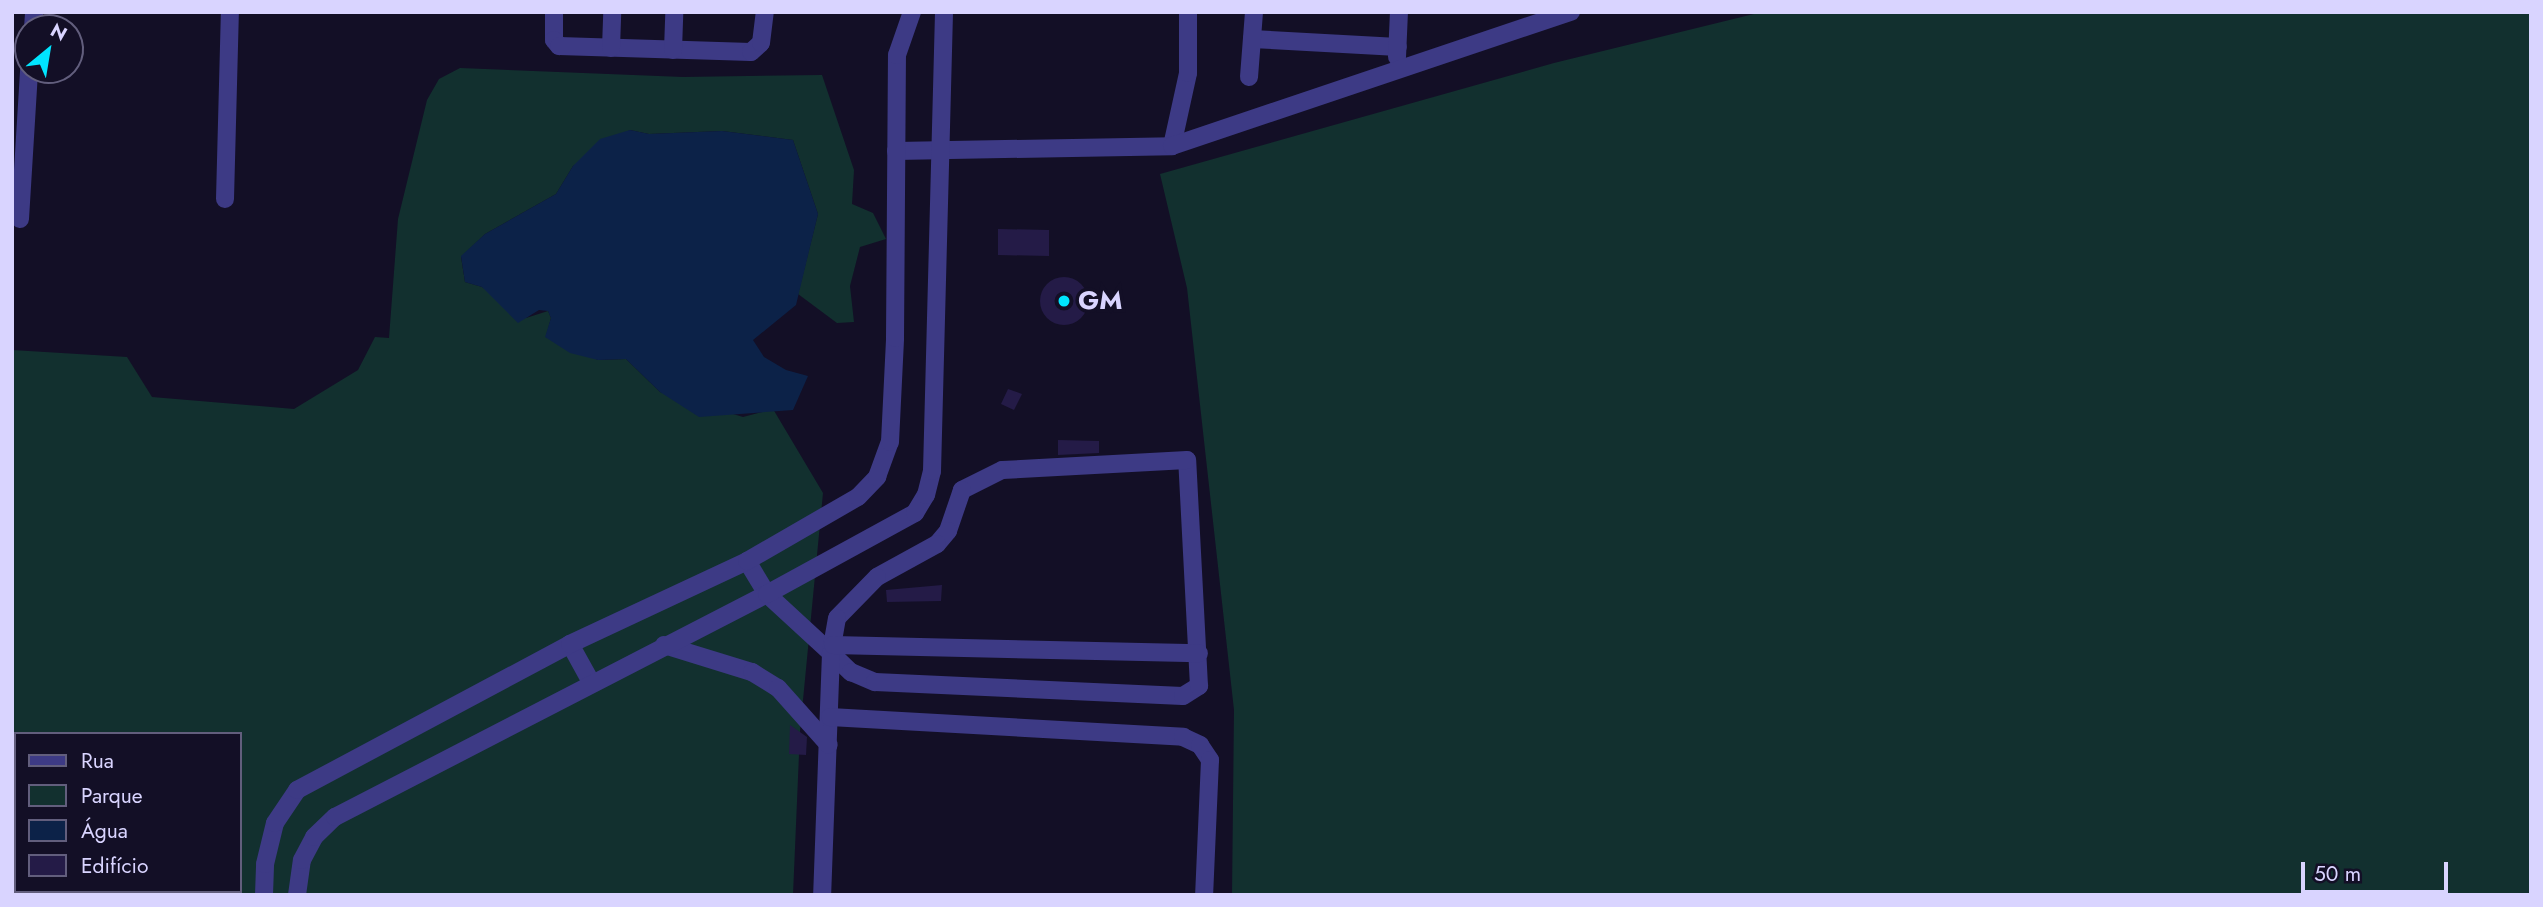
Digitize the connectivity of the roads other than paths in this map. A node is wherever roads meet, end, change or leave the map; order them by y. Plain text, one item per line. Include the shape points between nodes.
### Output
1 (230, 12) edge
2 (554, 12) edge
3 (612, 12) edge
4 (674, 12) edge
5 (765, 12) edge
6 (912, 12) edge
7 (944, 12) edge
8 (1188, 12) edge
9 (1254, 12) edge
10 (1399, 12) edge
11 (1571, 12) edge
12 (1541, 18) edge
13 (1252, 38) junction
14 (1398, 47) junction
15 (611, 48) junction
16 (673, 50) junction
17 (1397, 67) junction
18 (1250, 77) dead end
19 (26, 84) edge
20 (18, 123) edge
21 (1172, 146) junction
22 (942, 150) junction
23 (896, 151) junction
24 (225, 199) dead end
25 (20, 219) dead end
26 (747, 561) junction
27 (767, 594) junction
28 (570, 644) junction
29 (664, 645) junction
30 (832, 649) junction
31 (1199, 653) junction
32 (591, 682) junction
33 (830, 717) junction
34 (829, 745) junction
35 (264, 895) edge
36 (298, 895) edge
37 (822, 895) edge
38 (1204, 895) edge

1 - 24 lane
2 - 15 lane via 554,40 559,46
3 - 15 lane
4 - 16 lane
5 - 16 lane via 761,43 751,52
6 - 23 lane via 897,55
7 - 22 lane
8 - 21 lane via 1188,73
9 - 13 lane
10 - 14 lane
11 - 12 lane
12 - 17 lane
13 - 14 lane
13 - 18 lane
14 - 17 lane
15 - 16 lane
17 - 21 lane
19 - 20 lane
20 - 25 lane
21 - 22 lane
22 - 23 lane
22 - 27 lane via 932,471 926,495 915,513
23 - 26 lane via 890,442 881,465 858,497
26 - 27 lane
26 - 28 lane
27 - 29 lane
27 - 30 lane
28 - 32 lane
28 - 35 lane via 297,790 275,823 265,864
29 - 32 lane
29 - 34 lane via 752,672 778,688
30 - 31 lane
30 - 31 lane via 851,672 875,682 1183,696 1199,686
30 - 31 lane via 837,618 877,577 937,544 948,531 962,490 1002,470 1181,457 1187,460 1192,507
30 - 33 lane
32 - 36 lane via 335,817 314,837 302,860
33 - 34 lane
33 - 38 lane via 1183,737 1200,745 1210,760
34 - 37 lane

